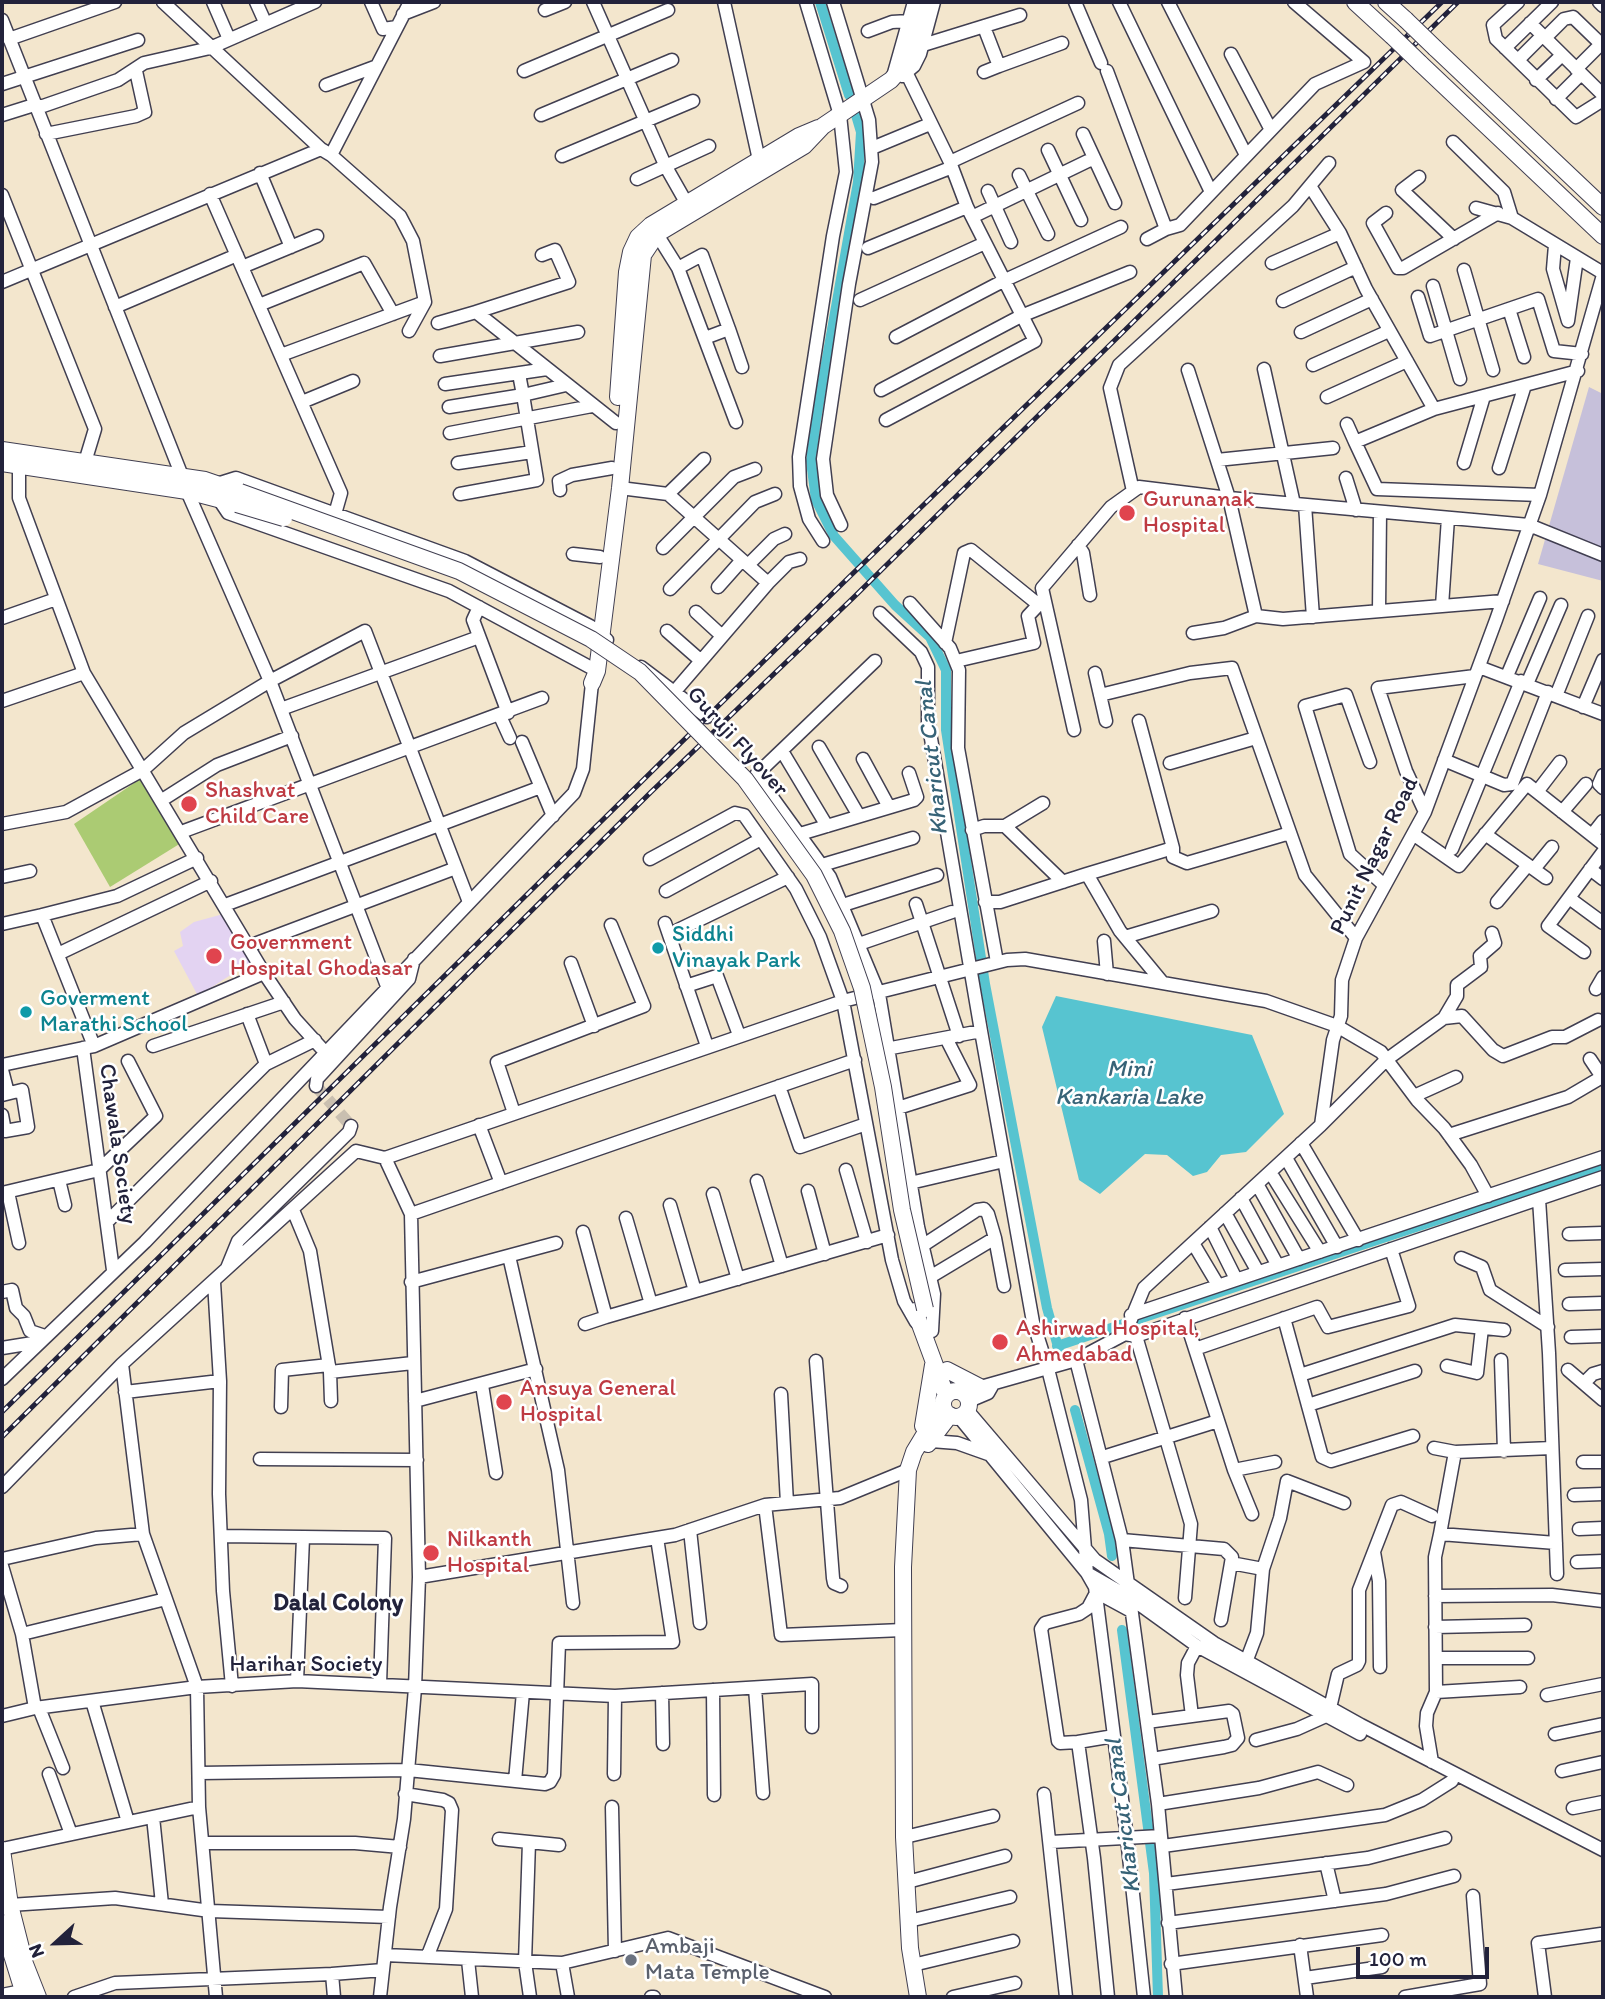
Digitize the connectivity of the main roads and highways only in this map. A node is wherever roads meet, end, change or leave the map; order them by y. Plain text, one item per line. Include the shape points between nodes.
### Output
1 (925, 2) edge
2 (1354, 2) edge
3 (1386, 2) edge
4 (823, 126) junction
5 (1603, 207) edge
6 (690, 209) junction
7 (654, 230) junction
8 (1603, 236) edge
9 (2, 450) edge
10 (13, 460) edge
11 (185, 484) junction
12 (595, 630) junction
13 (593, 673) road end
14 (940, 1366) junction
15 (986, 1387) road end
16 (925, 1441) junction
17 (2, 1849) edge
18 (2, 1923) edge
19 (23, 1994) edge
20 (38, 1997) edge
21 (920, 1997) edge

1 - 4 main road via 906,70
2 - 8 main road, bridge
3 - 5 main road, bridge
4 - 6 main road via 760,160
4 - 6 main road via 804,146
6 - 7 main road
7 - 12 main road via 640,274 620,488
7 - 12 main road via 635,245 627,272
9 - 10 main road
10 - 11 main road
10 - 11 main road via 85,462
11 - 14 main road, Guruji Flyover, bridge via 239,498 444,575 586,648 634,680 738,785 805,880 852,990 892,1212
12 - 13 main road
14 - 15 main road
14 - 16 main road
14 - 16 main road, Guruji Flyover via 956,1403
16 - 21 main road via 915,1468 907,1566 909,1836
16 - 21 main road via 908,1470 902,1630 904,1836 910,1948
17 - 20 main road via 10,1905
18 - 19 main road

